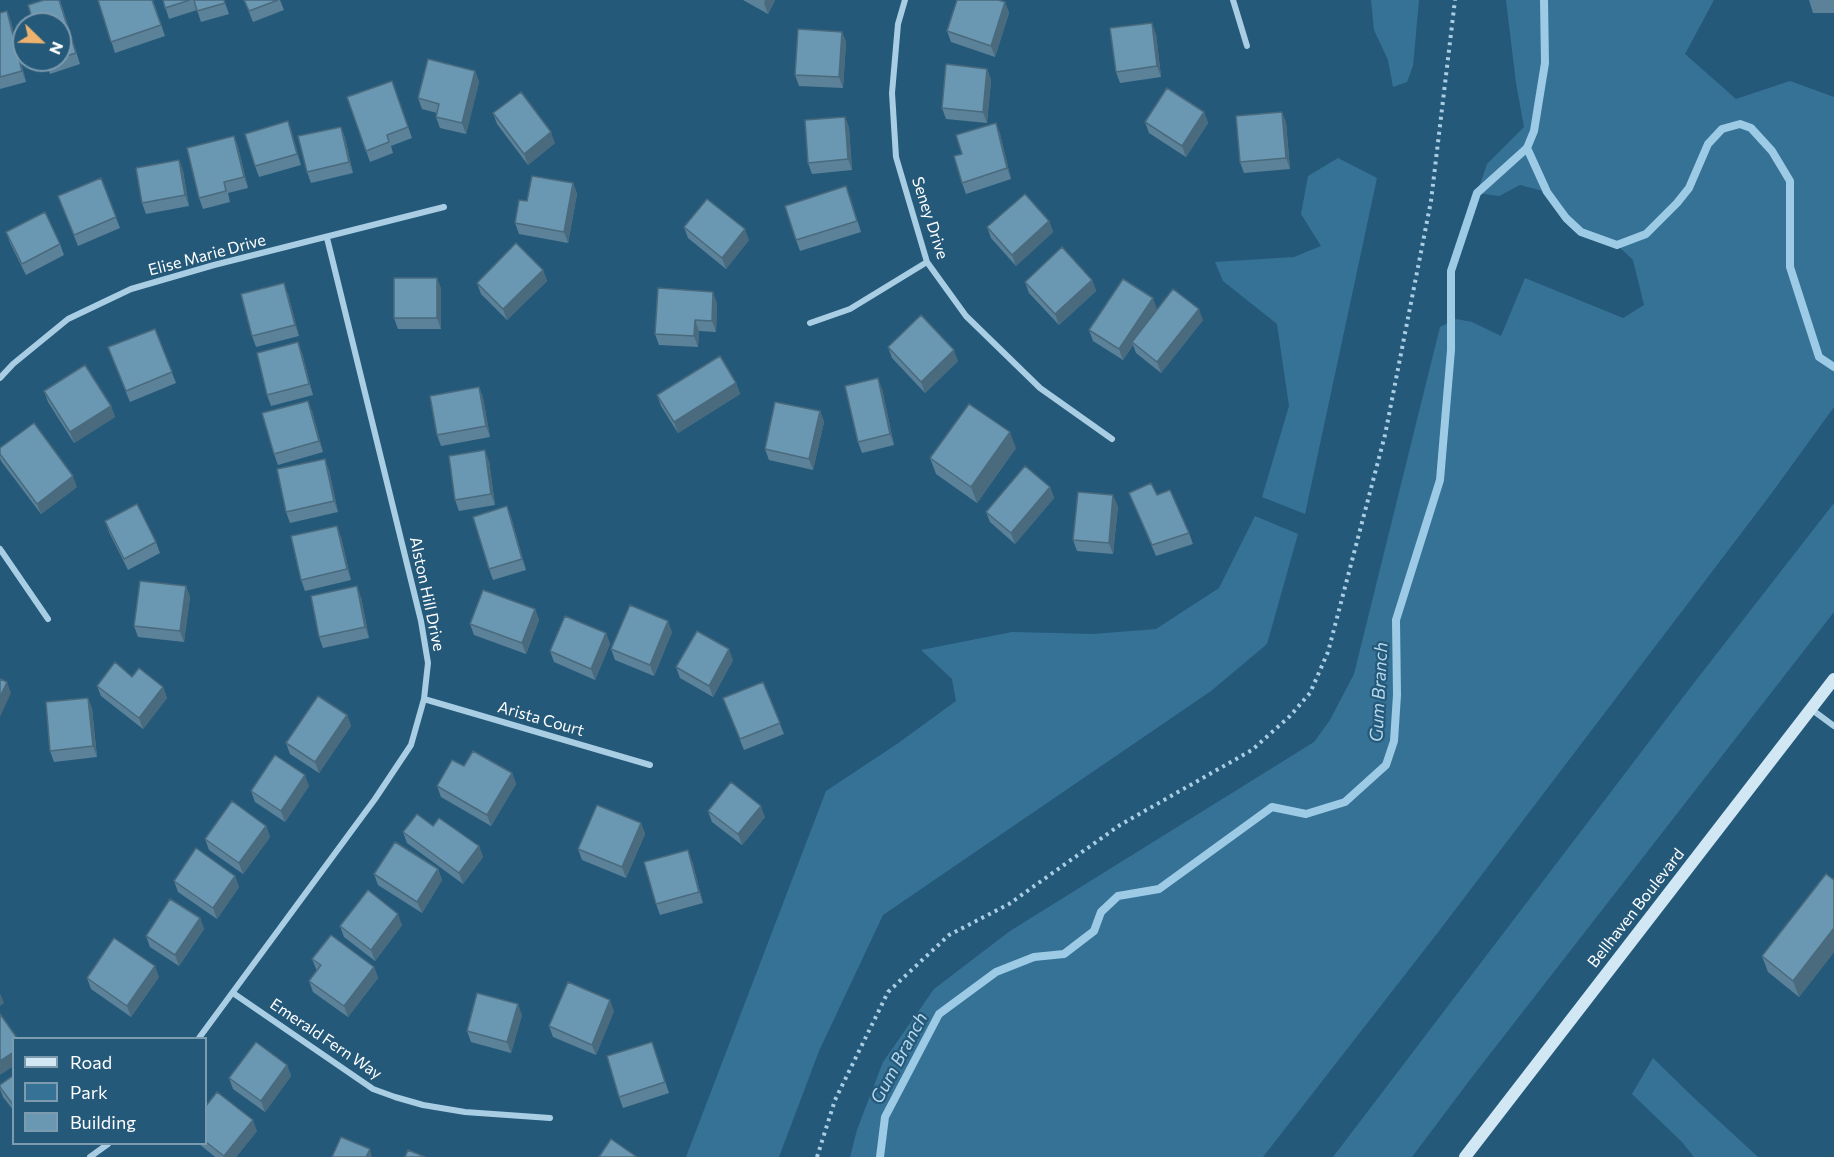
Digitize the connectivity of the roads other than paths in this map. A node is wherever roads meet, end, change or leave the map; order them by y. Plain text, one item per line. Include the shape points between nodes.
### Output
1 (905, 0) edge
2 (1233, 0) edge
3 (1247, 46) dead end
4 (444, 207) dead end
5 (327, 238) junction
6 (927, 262) junction
7 (810, 323) dead end
8 (0, 378) edge
9 (1113, 439) dead end
10 (0, 549) edge
11 (48, 619) dead end
12 (1834, 679) edge
13 (424, 699) junction
14 (1811, 709) junction
15 (1834, 726) edge
16 (650, 765) dead end
17 (233, 993) junction
18 (200, 1037) edge
19 (550, 1118) dead end
20 (105, 1145) edge
21 (90, 1157) edge
22 (1465, 1157) edge

1 - 6 street, Seney Drive via 898,24 892,93 896,157
2 - 3 street
4 - 5 street, Elise Marie Drive
5 - 8 street, Elise Marie Drive via 131,289 68,320
5 - 13 street, Alston Hill Drive via 421,621 428,663
6 - 7 street via 850,309
6 - 9 street, Seney Drive via 966,316 1040,388
10 - 11 street
12 - 14 main road, Bellhaven Boulevard
13 - 16 street, Arista Court
13 - 17 street, Alston Hill Drive via 411,746
14 - 15 street
14 - 22 main road, Bellhaven Boulevard
17 - 18 street, Alston Hill Drive
17 - 19 street, Emerald Fern Way via 373,1089 433,1107
20 - 21 street

